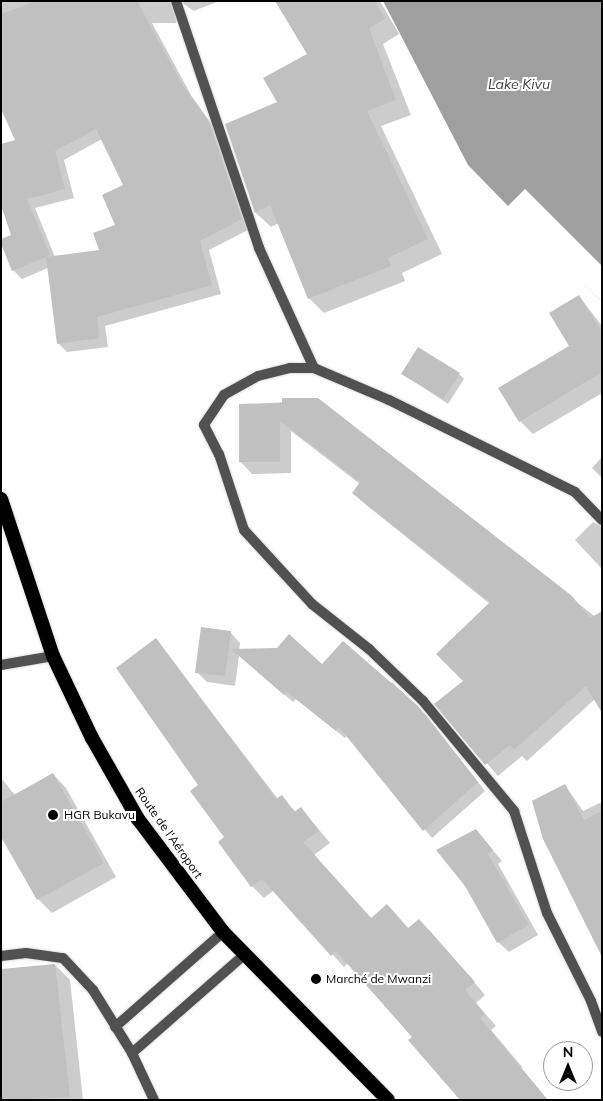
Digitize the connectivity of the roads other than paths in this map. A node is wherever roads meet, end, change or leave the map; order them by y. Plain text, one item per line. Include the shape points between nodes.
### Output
1 (176, 1) edge
2 (314, 368) junction
3 (1, 499) edge
4 (602, 520) edge
5 (53, 656) junction
6 (1, 665) edge
7 (223, 932) junction
8 (245, 954) junction
9 (1, 956) edge
10 (115, 1027) junction
11 (602, 1032) edge
12 (132, 1052) junction
13 (154, 1100) edge
14 (388, 1100) edge

1 - 2 street via 259,248
2 - 4 street via 390,400 575,492
2 - 11 street via 290,368 258,376 224,394 204,425 219,454 244,530 312,604 369,650 423,701 514,811 547,913 591,1001
3 - 5 highway, Route de l'Aéroport
5 - 6 street
5 - 7 highway, Route de l'Aéroport via 92,738 138,819
7 - 8 highway, Route de l'Aéroport
7 - 10 street
8 - 12 street
8 - 14 highway, Route de l'Aéroport
9 - 10 street via 26,953 63,958 93,990
10 - 12 street
12 - 13 street

